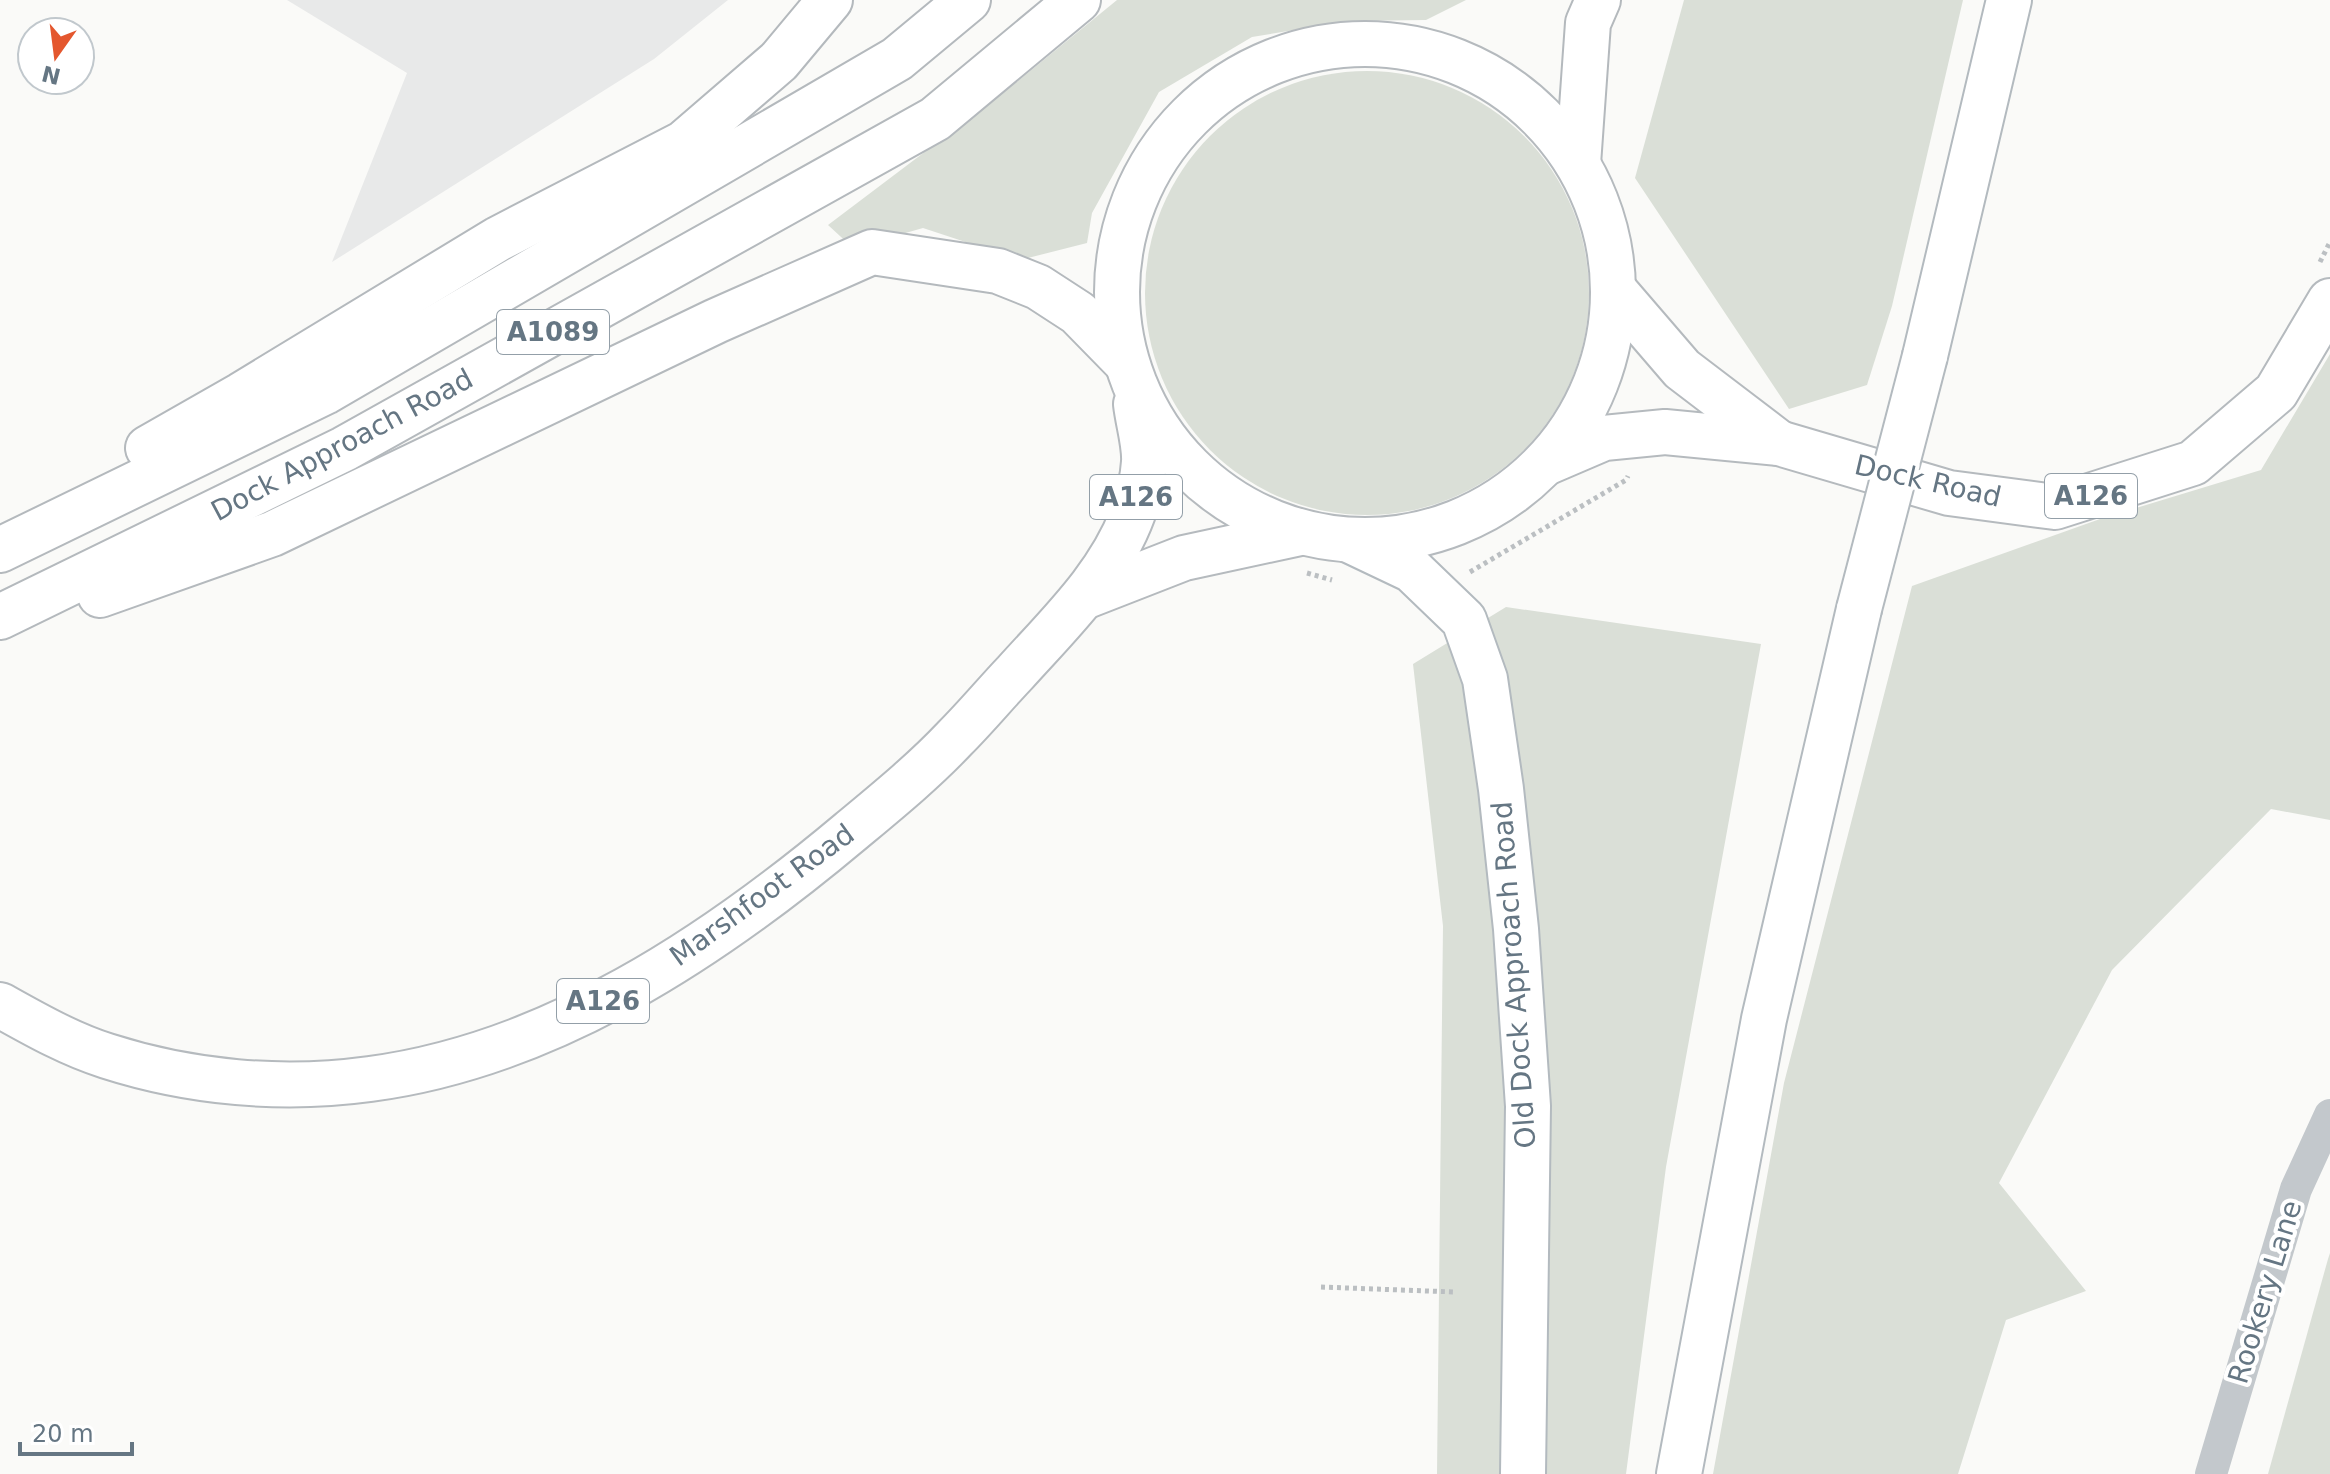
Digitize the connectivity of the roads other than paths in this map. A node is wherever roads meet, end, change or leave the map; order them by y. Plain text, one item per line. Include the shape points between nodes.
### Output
1 (830, 0) edge
2 (968, 0) edge
3 (1078, 0) edge
4 (1598, 0) edge
5 (2009, 0) edge
6 (1578, 164) junction
7 (2324, 285) edge
8 (1614, 290) junction
9 (1129, 373) junction
10 (1779, 443) junction
11 (1546, 463) junction
12 (0, 533) edge
13 (0, 550) edge
14 (1300, 552) junction
15 (1348, 562) junction
16 (1084, 597) junction
17 (0, 617) edge
18 (0, 631) edge
19 (0, 1005) edge
20 (2330, 1115) edge
21 (1523, 1474) edge
22 (1679, 1474) edge
23 (2211, 1474) edge

1 - 12 main road via 779,61 684,143 498,239
2 - 13 main road, Dock Approach Road / A1089 via 897,59 325,392
3 - 17 main road, Dock Approach Road / A1089 via 935,119 344,449
4 - 6 main road via 1588,23
5 - 22 main road, bridge via 1764,1019
6 - 8 main road, Marshfoot Road via 1598,204 1610,246
6 - 9 main road, Marshfoot Road via 1550,126 1515,93 1474,68 1429,52 1382,44 1334,45 1244,74 1205,101 1171,135 1144,175 1126,218 1116,265 1116,313
7 - 10 main road, Dock Road / A126 via 2276,392 2193,463 2055,507 1949,493
8 - 10 main road, Dock Road / A126 via 1682,369
8 - 11 main road, Marshfoot Road via 1610,338 1597,383 1575,425
9 - 14 main road via 1161,435 1199,479
9 - 16 main road, Marshfoot Road / A126 via 1144,462 1133,513
9 - 18 main road via 1078,313 1038,287 998,271 872,252 272,534
10 - 11 main road, Dock Road / A126 via 1640,434 1604,438
11 - 15 main road via 1514,492 1477,514 1437,531 1394,540
14 - 15 main road
14 - 16 main road, Marshfoot Road / A126 via 1184,558
15 - 21 main road, Old Dock Approach Road via 1412,570 1464,620 1485,679 1516,929 1528,1106
16 - 19 main road, Marshfoot Road / A126 via 953,740 799,875 647,978 513,1042 373,1079 303,1086 232,1083 106,1056
20 - 23 street, Rookery Lane via 2296,1189

